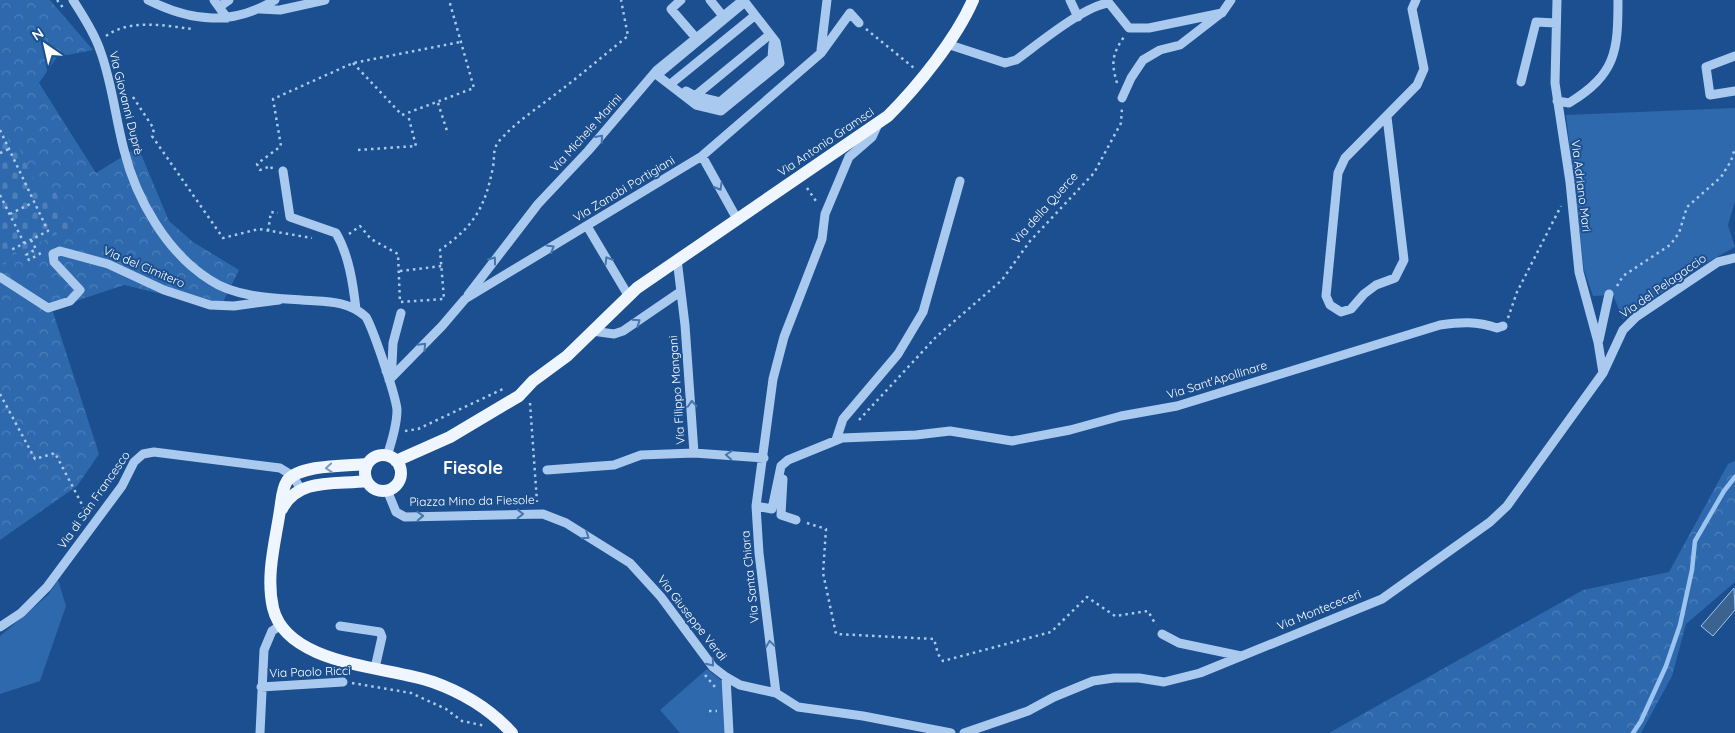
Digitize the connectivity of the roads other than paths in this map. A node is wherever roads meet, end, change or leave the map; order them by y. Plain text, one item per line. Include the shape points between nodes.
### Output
1 (73, 0) edge
2 (148, 0) edge
3 (229, 0) edge
4 (275, 0) edge
5 (325, 0) edge
6 (681, 0) edge
7 (710, 0) edge
8 (828, 0) edge
9 (973, 0) edge
10 (1070, 0) edge
11 (1231, 0) edge
12 (1416, 0) edge
13 (1557, 0) edge
14 (1618, 0) edge
15 (742, 1) edge
16 (216, 3) edge
17 (260, 9) junction
18 (1222, 13) junction
19 (723, 16) junction
20 (753, 17) junction
21 (1078, 17) junction
22 (227, 18) junction
23 (1556, 22) junction
24 (859, 23) road end
25 (768, 36) junction
26 (696, 38) junction
27 (947, 44) junction
28 (821, 53) junction
29 (1734, 60) edge
30 (657, 73) junction
31 (673, 82) junction
32 (1521, 82) dead end
33 (1735, 91) edge
34 (694, 96) junction
35 (1122, 98) road end
36 (1557, 101) junction
37 (1386, 117) junction
38 (878, 124) junction
39 (702, 156) junction
40 (278, 172) road end
41 (960, 181) dead end
42 (738, 219) junction
43 (587, 226) junction
44 (1735, 258) edge
45 (677, 259) junction
46 (0, 278) edge
47 (680, 292) junction
48 (1609, 294) road end
49 (628, 295) junction
50 (284, 299) junction
51 (465, 299) junction
52 (356, 309) junction
53 (401, 313) dead end
54 (1503, 326) road end
55 (592, 331) junction
56 (1598, 342) junction
57 (1603, 373) junction
58 (387, 376) junction
59 (839, 439) junction
60 (694, 453) junction
61 (392, 458) junction
62 (764, 458) junction
63 (367, 464) junction
64 (781, 466) junction
65 (547, 470) dead end
66 (293, 476) junction
67 (367, 481) junction
68 (300, 488) junction
69 (387, 490) junction
70 (756, 506) junction
71 (541, 514) joint
72 (279, 520) junction
73 (796, 520) road end
74 (281, 625) junction
75 (340, 626) dead end
76 (0, 627) edge
77 (1162, 634) road end
78 (1241, 656) junction
79 (375, 668) junction
80 (726, 678) junction
81 (344, 682) road end
82 (261, 687) junction
83 (776, 692) junction
84 (260, 733) edge
85 (512, 733) edge
86 (729, 733) edge
87 (951, 733) edge
88 (964, 733) edge

1 - 50 street, Via Giovanni Duprè via 97,42 112,87 128,163 144,201 170,244 193,267 218,285 238,292
2 - 22 street via 193,16
3 - 16 street
4 - 17 street
5 - 17 street via 280,10
6 - 26 street via 671,8
7 - 19 street
8 - 28 street
9 - 27 main road, Via Antonio Gramsci
10 - 21 street
11 - 18 street
12 - 37 street via 1412,9 1424,69 1417,85
13 - 23 street, Via Adriano Mari
14 - 36 street via 1618,35 1610,68 1591,90 1569,103
15 - 19 street, Via Michele Marini
15 - 20 street
16 - 22 street
17 - 22 street via 244,16
18 - 21 street via 1149,28 1130,28 1108,3
18 - 35 street via 1180,45 1160,50 1142,60
19 - 26 street, Via Michele Marini
20 - 25 street
20 - 31 street
21 - 27 street via 1016,60 1005,63
23 - 32 street via 1536,22
23 - 36 street, Via Adriano Mari
24 - 28 street, Via Zanobi Portigiani via 850,14
25 - 34 street
25 - 34 street via 774,46 772,58 720,102
26 - 30 street, Via Michele Marini
27 - 38 main road, Via Antonio Gramsci via 897,108
28 - 39 street, Via Zanobi Portigiani
29 - 33 street via 1706,67 1710,95
30 - 30 street via 696,105 721,111 780,63 776,42 745,2
30 - 31 street
51 -> 30 street, Via Michele Marini via 538,204
31 - 34 street
36 - 56 street, Via Adriano Mari via 1570,182 1579,272
37 - 37 street via 1345,158 1338,173 1326,296 1330,305 1342,312 1351,309 1376,285 1395,278 1404,260
38 - 42 main road, Via Antonio Gramsci
38 - 62 street, Via Santa Chiara via 872,137 849,157 824,214 822,239 784,337 773,379
39 -> 42 street
39 - 43 street, Via Zanobi Portigiani
40 - 52 street via 290,217 336,233 352,279
41 - 59 street via 923,312 898,354 843,419
42 - 45 main road, Via Antonio Gramsci
49 -> 43 street
51 -> 43 street, Via Zanobi Portigiani
44 - 57 street, Via del Pelagaccio via 1718,262 1636,317 1623,330
45 - 47 street, Via Filippo Mangani
45 - 49 main road, Via Antonio Gramsci
46 - 50 street, Via del Cimitero via 48,308 70,301 80,290 54,262 53,254 60,251 108,264 164,290 210,305 234,306
55 -> 47 street via 614,334 623,331
60 -> 47 street, Via Filippo Mangani
48 - 56 street
49 - 55 main road, Via Antonio Gramsci
50 - 52 street, Via Giovanni Duprè via 341,303
58 -> 51 street, Via Zanobi Portigiani via 442,326
52 - 58 street via 369,322
53 - 58 street
54 - 59 street, Via Sant'Apollinare via 1496,328 1462,321 1440,325 1177,406 1012,441 950,431
55 - 61 main road, Via Antonio Gramsci via 567,356 491,414 434,445
56 - 57 street, Via Adriano Mari
57 - 78 street, Via Montececeri via 1507,506 1490,522 1382,598
58 - 61 street via 397,408
59 - 64 street, Via Sant'Apollinare
62 -> 60 street
60 - 65 street via 641,455 614,465
61 - 63 main road via 376,456
61 - 69 main road, Piazza Mino da Fiesole via 400,471 399,481
62 - 70 street, Via Santa Chiara
63 -> 66 main road via 308,470
63 - 67 main road
64 - 70 street via 772,509
64 - 73 street via 781,515
66 - 68 street
66 - 72 main road via 284,487
66 - 76 street, Via di San Francesco via 286,470 270,466 154,452 143,454 134,462 122,486 47,587 21,613
67 - 68 main road
67 - 69 main road via 375,489
68 - 72 main road via 288,499
69 -> 71 street, Piazza Mino da Fiesole via 396,512 405,517
83 -> 70 street, Via Santa Chiara
71 -> 80 street, Via Giuseppe Verdi via 566,523 630,563 674,612 713,667
72 - 74 main road via 272,556 271,598
74 - 79 main road via 295,640 313,650 337,660
74 - 82 street via 272,631 266,642
75 - 79 street via 380,632 382,637
77 - 78 street via 1179,642
78 - 88 street, Via Montececeri via 1200,673 1164,682 1139,678 1093,681 1028,711
79 - 85 main road via 432,682 462,694 500,720
80 - 83 street, Via Giuseppe Verdi via 740,685
80 - 86 street
81 - 82 street, Via Paolo Ricci
82 - 84 street
83 - 87 street, Via Giuseppe Verdi via 798,707

